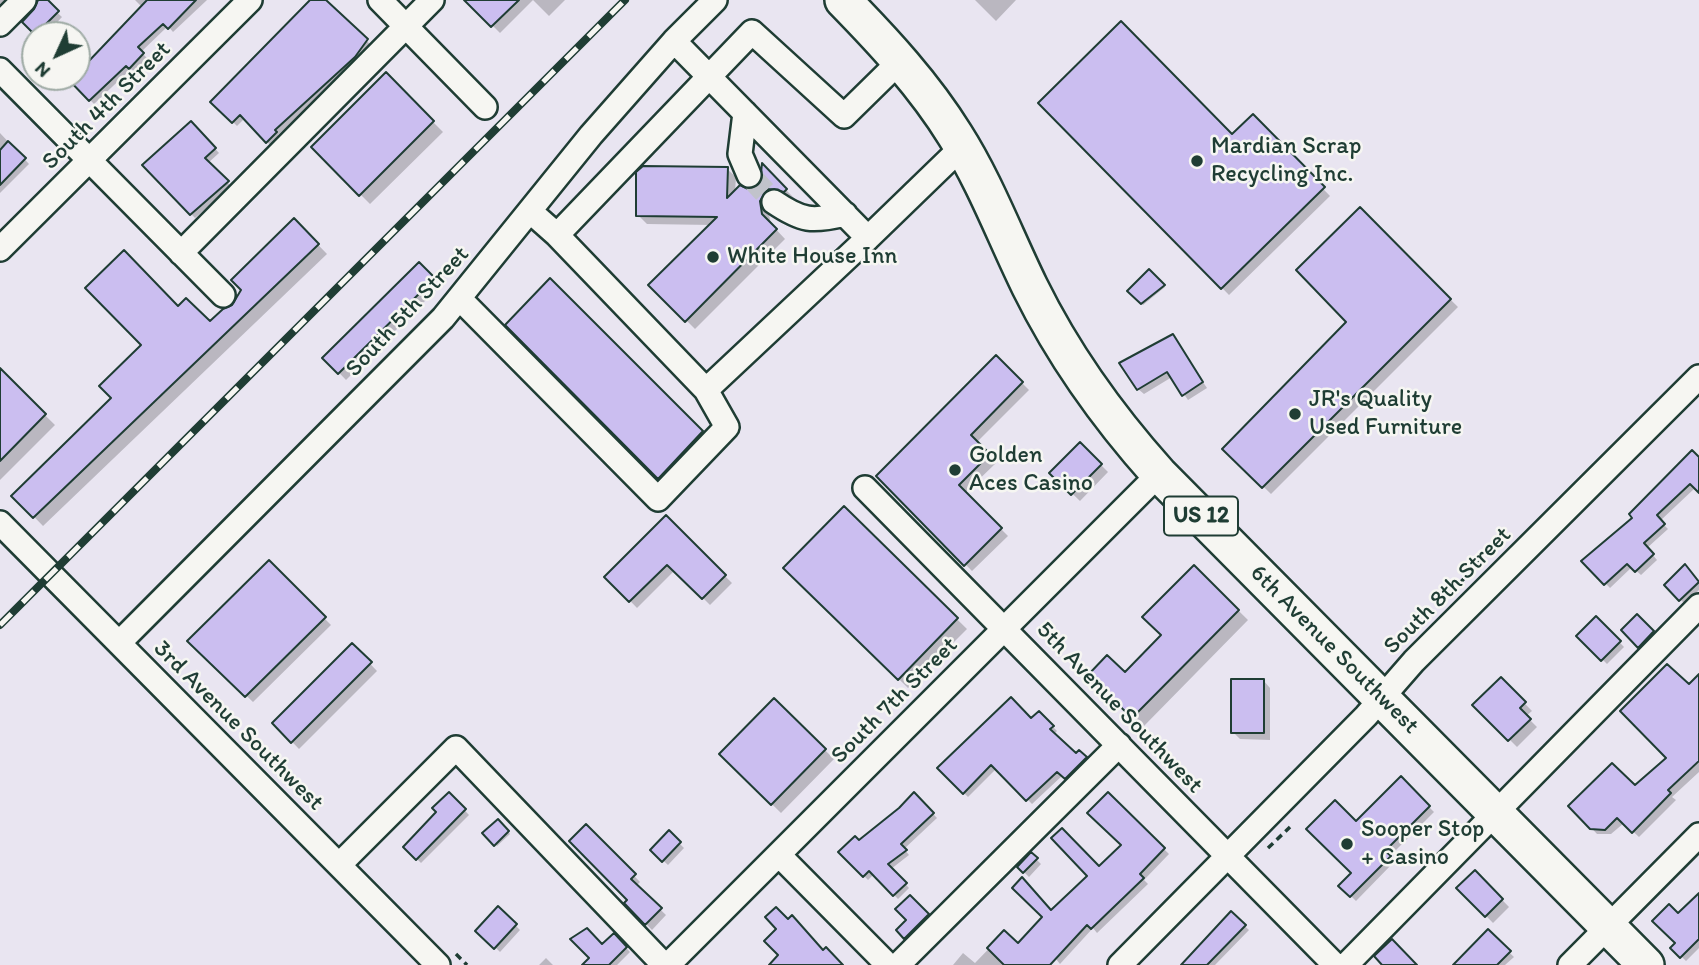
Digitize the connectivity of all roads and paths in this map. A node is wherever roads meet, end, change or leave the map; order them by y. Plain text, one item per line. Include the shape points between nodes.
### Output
1 (24, 0) edge
2 (250, 0) edge
3 (380, 0) edge
4 (432, 0) edge
5 (715, 0) edge
6 (843, 0) edge
7 (0, 24) edge
8 (405, 26) junction
9 (674, 41) junction
10 (899, 62) junction
11 (0, 70) edge
12 (708, 75) junction
13 (485, 107) dead end
14 (745, 113) junction
15 (962, 147) junction
16 (89, 160) junction
17 (749, 175) tunnel mouth
18 (774, 202) tunnel mouth
19 (531, 212) junction
20 (845, 214) junction
21 (557, 235) junction
22 (868, 238) junction
23 (0, 249) edge
24 (181, 253) junction
25 (223, 295) dead end
26 (460, 299) junction
27 (1696, 386) edge
28 (706, 390) junction
29 (1159, 474) junction
30 (865, 488) dead end
31 (0, 523) edge
32 (1699, 606) edge
33 (1004, 628) junction
34 (119, 643) junction
35 (1381, 698) junction
36 (1119, 745) junction
37 (1495, 812) junction
38 (1290, 827) dead end
39 (1699, 835) edge
40 (1268, 848) dead end
41 (779, 855) junction
42 (1228, 856) junction
43 (339, 865) junction
44 (1608, 926) junction
45 (438, 965) edge
46 (666, 965) edge
47 (888, 965) edge
48 (898, 965) edge
49 (1120, 965) edge
50 (1335, 965) edge
51 (1346, 965) edge
52 (1570, 965) edge
53 (1646, 965) edge

1 - 7 street
2 - 16 street, South 4th Street
3 - 8 street
4 - 8 street
5 - 9 street, South 5th Street
6 - 10 highway, 6th Avenue Southwest / US 12
8 - 13 street
8 - 24 street
9 - 12 street
9 - 19 street, South 5th Street
10 - 12 street via 844,116 752,32
10 - 15 highway, 6th Avenue Southwest / US 12
11 - 16 street
12 - 14 street
12 - 21 street
14 - 17 street via 740,154
14 - 20 street
15 - 22 street
15 - 29 highway, 6th Avenue Southwest / US 12 via 1069,360 1111,420
16 - 23 street, South 4th Street
16 - 24 street
18 - 20 street via 794,215 817,221
19 - 21 street
19 - 26 street, South 5th Street
20 - 22 street
21 - 28 street
22 - 28 street
24 - 25 street
26 - 28 street via 658,499 727,426
26 - 34 street, South 5th Street
27 - 35 street, South 8th Street
29 - 33 street, South 7th Street
29 - 35 highway, 6th Avenue Southwest / US 12
30 - 33 street, 5th Avenue Southwest
31 - 34 street, 3rd Avenue Southwest
32 - 37 street
33 - 36 street, 5th Avenue Southwest
33 - 41 street, South 7th Street
34 - 43 street, 3rd Avenue Southwest
35 - 37 highway, 6th Avenue Southwest / US 12
35 - 42 street, South 8th Street
36 - 42 street, 5th Avenue Southwest
36 - 48 street
37 - 44 highway, 6th Avenue Southwest / US 12
37 - 51 street
38 - 40 path
39 - 44 street
41 - 46 street, South 7th Street
41 - 47 street
42 - 49 street, South 8th Street
42 - 50 street, 5th Avenue Southwest
43 - 45 street, 3rd Avenue Southwest
43 - 46 street via 456,748
44 - 52 street
44 - 53 highway, 6th Avenue Southwest / US 12

